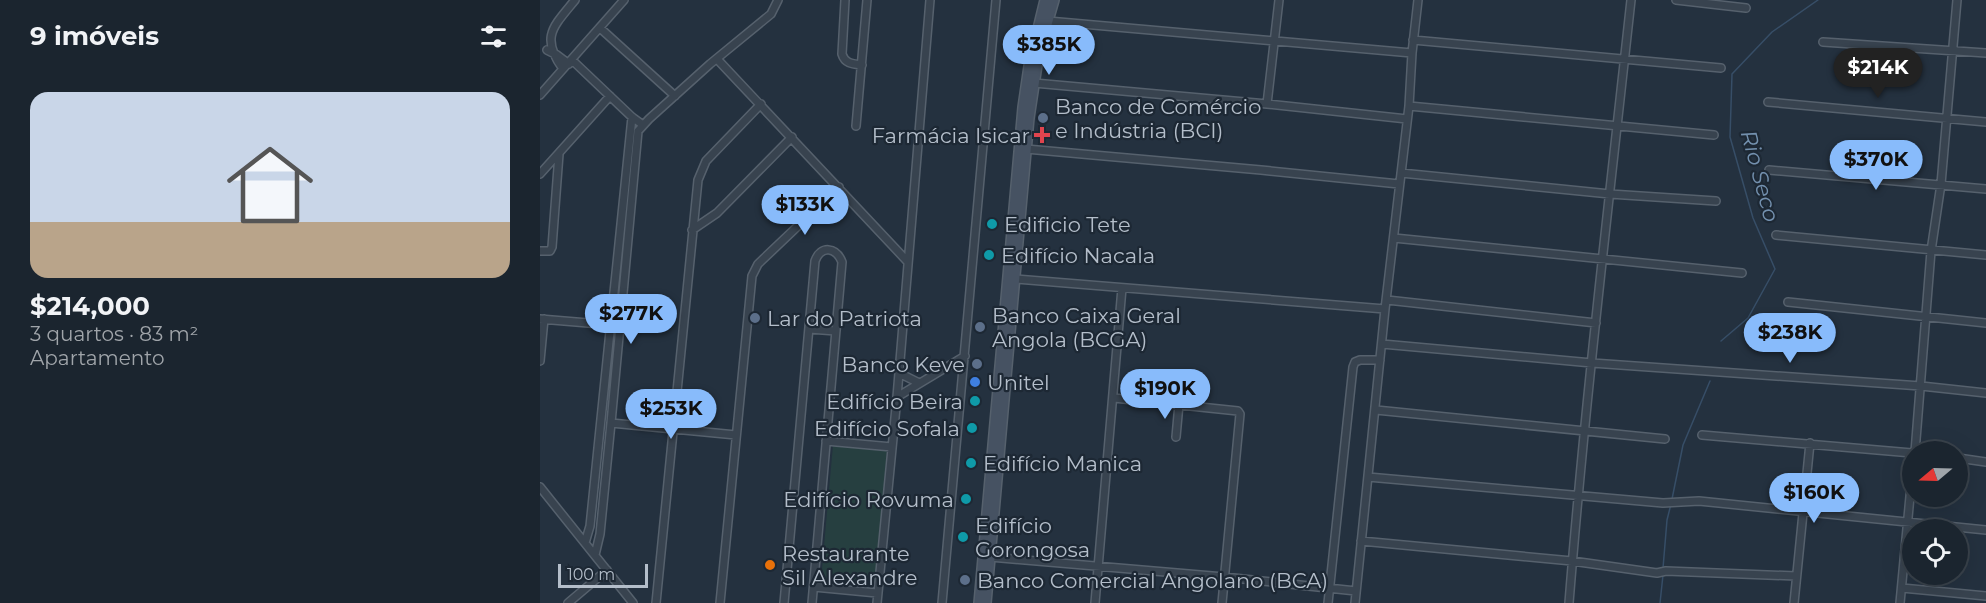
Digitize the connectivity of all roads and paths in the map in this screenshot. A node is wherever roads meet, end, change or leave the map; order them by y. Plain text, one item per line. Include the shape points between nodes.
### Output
1 (575, 0) edge
2 (624, 0) edge
3 (778, 0) edge
4 (845, 0) edge
5 (867, 0) edge
6 (930, 0) edge
7 (996, 0) edge
8 (1045, 0) edge
9 (1054, 0) edge
10 (1279, 0) edge
11 (1418, 0) edge
12 (1631, 0) edge
13 (1676, 0) edge
14 (1957, 0) edge
15 (1746, 8) dead end
16 (1048, 21) junction
17 (600, 28) junction
18 (1413, 40) junction
19 (1275, 42) junction
20 (1823, 42) dead end
21 (1952, 50) junction
22 (1412, 53) junction
23 (1986, 53) edge
24 (717, 59) junction
25 (1625, 59) junction
26 (568, 64) junction
27 (862, 65) junction
28 (1721, 68) dead end
29 (1034, 82) junction
30 (540, 94) edge
31 (610, 96) junction
32 (675, 96) junction
33 (1767, 102) dead end
34 (761, 104) junction
35 (1267, 104) junction
36 (1409, 106) junction
37 (632, 117) junction
38 (1946, 118) junction
39 (1407, 119) junction
40 (1986, 122) edge
41 (643, 125) junction
42 (1616, 125) junction
43 (856, 126) dead end
44 (1714, 135) dead end
45 (792, 137) junction
46 (1026, 149) junction
47 (559, 154) junction
48 (1769, 170) dead end
49 (1401, 173) junction
50 (540, 174) edge
51 (1399, 184) junction
52 (1941, 184) junction
53 (839, 187) junction
54 (1986, 189) edge
55 (1610, 194) junction
56 (1716, 201) dead end
57 (692, 230) junction
58 (1776, 236) dead end
59 (1394, 238) junction
60 (540, 251) edge
61 (1931, 251) junction
62 (1986, 255) edge
63 (1604, 258) junction
64 (907, 261) junction
65 (1742, 273) dead end
66 (1015, 279) junction
67 (1122, 288) junction
68 (1387, 300) junction
69 (1788, 302) dead end
70 (1385, 309) junction
71 (1925, 317) junction
72 (542, 319) edge
73 (1596, 323) junction
74 (1986, 323) edge
75 (610, 324) junction
76 (620, 326) junction
77 (809, 329) junction
78 (836, 331) junction
79 (1382, 344) junction
80 (964, 356) junction
81 (1380, 360) junction
82 (540, 361) edge
83 (1592, 363) junction
84 (899, 374) junction
85 (919, 383) junction
86 (1921, 386) junction
87 (1986, 393) edge
88 (897, 398) junction
89 (1114, 398) junction
90 (1179, 404) junction
91 (1376, 410) junction
92 (611, 423) junction
93 (673, 428) junction
94 (1585, 431) junction
95 (736, 435) junction
96 (1702, 435) dead end
97 (1176, 437) dead end
98 (1665, 439) dead end
99 (826, 441) junction
100 (1915, 441) edge
101 (1810, 443) junction
102 (892, 447) junction
103 (1902, 451) edge
104 (1968, 459) edge
105 (1986, 462) edge
106 (1368, 477) junction
107 (540, 487) edge
108 (1578, 495) junction
109 (1803, 511) junction
110 (1902, 521) edge
111 (590, 526) junction
112 (1968, 529) edge
113 (1986, 531) edge
114 (576, 532) junction
115 (1361, 541) junction
116 (585, 543) junction
117 (594, 555) junction
118 (990, 557) junction
119 (1572, 561) junction
120 (1098, 566) junction
121 (607, 570) junction
122 (1796, 576) junction
123 (1224, 577) junction
124 (1902, 585) edge
125 (814, 587) junction
126 (1329, 588) junction
127 (1902, 588) junction
128 (1356, 591) junction
129 (878, 593) junction
130 (1986, 596) edge
131 (568, 603) edge
132 (633, 603) edge
133 (656, 603) edge
134 (720, 603) edge
135 (784, 603) edge
136 (812, 603) edge
137 (877, 603) edge
138 (942, 603) edge
139 (979, 603) edge
140 (986, 603) edge
141 (1095, 603) edge
142 (1222, 603) edge
143 (1328, 603) edge
144 (1355, 603) edge
145 (1569, 603) edge
146 (1794, 603) edge
147 (1900, 603) edge

1 - 26 street via 545,33 544,41 552,60
2 - 17 street
3 - 24 street via 771,14
4 - 27 street via 843,60
5 - 27 street
6 - 64 street
7 - 80 street
8 - 139 main road via 1023,107
9 - 16 main road
10 - 19 street
11 - 18 street
12 - 25 street
13 - 15 street
14 - 21 street
16 - 19 street
16 - 29 main road
17 - 26 street
17 - 32 street
18 - 22 street
18 - 25 street
19 - 22 street
19 - 35 street
20 - 21 street
21 - 23 street
21 - 38 street
22 - 36 street
24 - 32 street
24 - 34 street
25 - 28 street
25 - 42 street
26 - 30 street
26 - 31 street
27 - 43 street
29 - 35 street
29 - 46 main road
31 - 37 street
31 - 47 street
32 - 41 street
33 - 38 street
34 - 45 street
34 - 57 street via 701,170
35 - 39 street
36 - 39 street
36 - 42 street
37 - 41 street
37 - 75 street
38 - 40 street
38 - 52 street
39 - 49 street
41 - 76 street via 638,131
42 - 44 street
42 - 55 street
45 - 53 street
45 - 57 street via 717,213
46 - 51 street
46 - 66 main road
47 - 50 street
47 - 60 street via 552,247 550,251
48 - 52 street
49 - 51 street
49 - 55 street
51 - 59 street
52 - 54 street
52 - 61 street
53 - 64 street
53 - 95 street via 754,269
55 - 56 street
55 - 63 street
57 - 93 street
58 - 61 street
59 - 63 street
59 - 68 street
61 - 62 street
61 - 71 street
63 - 65 street
63 - 73 street
64 - 84 street
66 - 67 street
66 - 118 main road
67 - 70 street
67 - 89 street
68 - 70 street
68 - 73 street
69 - 71 street
70 - 79 street
71 - 74 street
71 - 86 street
72 - 75 street
72 - 82 street
73 - 83 street
75 - 76 street
75 - 111 street
76 - 92 street
77 - 78 street
77 - 78 street via 816,257 822,250 831,249 842,262
77 - 135 street
78 - 99 street
79 - 81 street
79 - 83 street
80 - 85 street
80 - 138 street
81 - 91 street
81 - 126 street via 1360,360 1353,368
83 - 86 street
83 - 94 street
84 - 85 street
84 - 88 street
85 - 88 street
86 - 87 street
86 - 100 street
88 - 102 street
89 - 90 street
89 - 120 street
90 - 97 street
90 - 123 street via 1240,414
91 - 94 street
91 - 106 street
92 - 93 street
92 - 117 street via 600,534
93 - 95 street
93 - 133 street
94 - 98 street
94 - 108 street
95 - 134 street
96 - 101 street
99 - 102 street
99 - 125 street
101 - 103 street
101 - 109 street
102 - 129 street
104 - 105 street
106 - 108 street
106 - 115 street
107 - 114 street
108 - 109 street
108 - 119 street
109 - 110 street
109 - 122 street
111 - 114 street
111 - 116 street
112 - 113 street
114 - 116 street
115 - 119 street
115 - 128 street
116 - 117 street
117 - 121 street
118 - 120 street
118 - 140 main road
119 - 122 street via 1657,573
119 - 145 street
120 - 123 street
120 - 141 street
121 - 131 street
121 - 132 street
122 - 146 street
123 - 126 street
123 - 142 street
124 - 127 street
125 - 129 street
125 - 136 street
126 - 128 street
126 - 143 street
127 - 130 street
127 - 147 street
128 - 144 street
129 - 137 street

